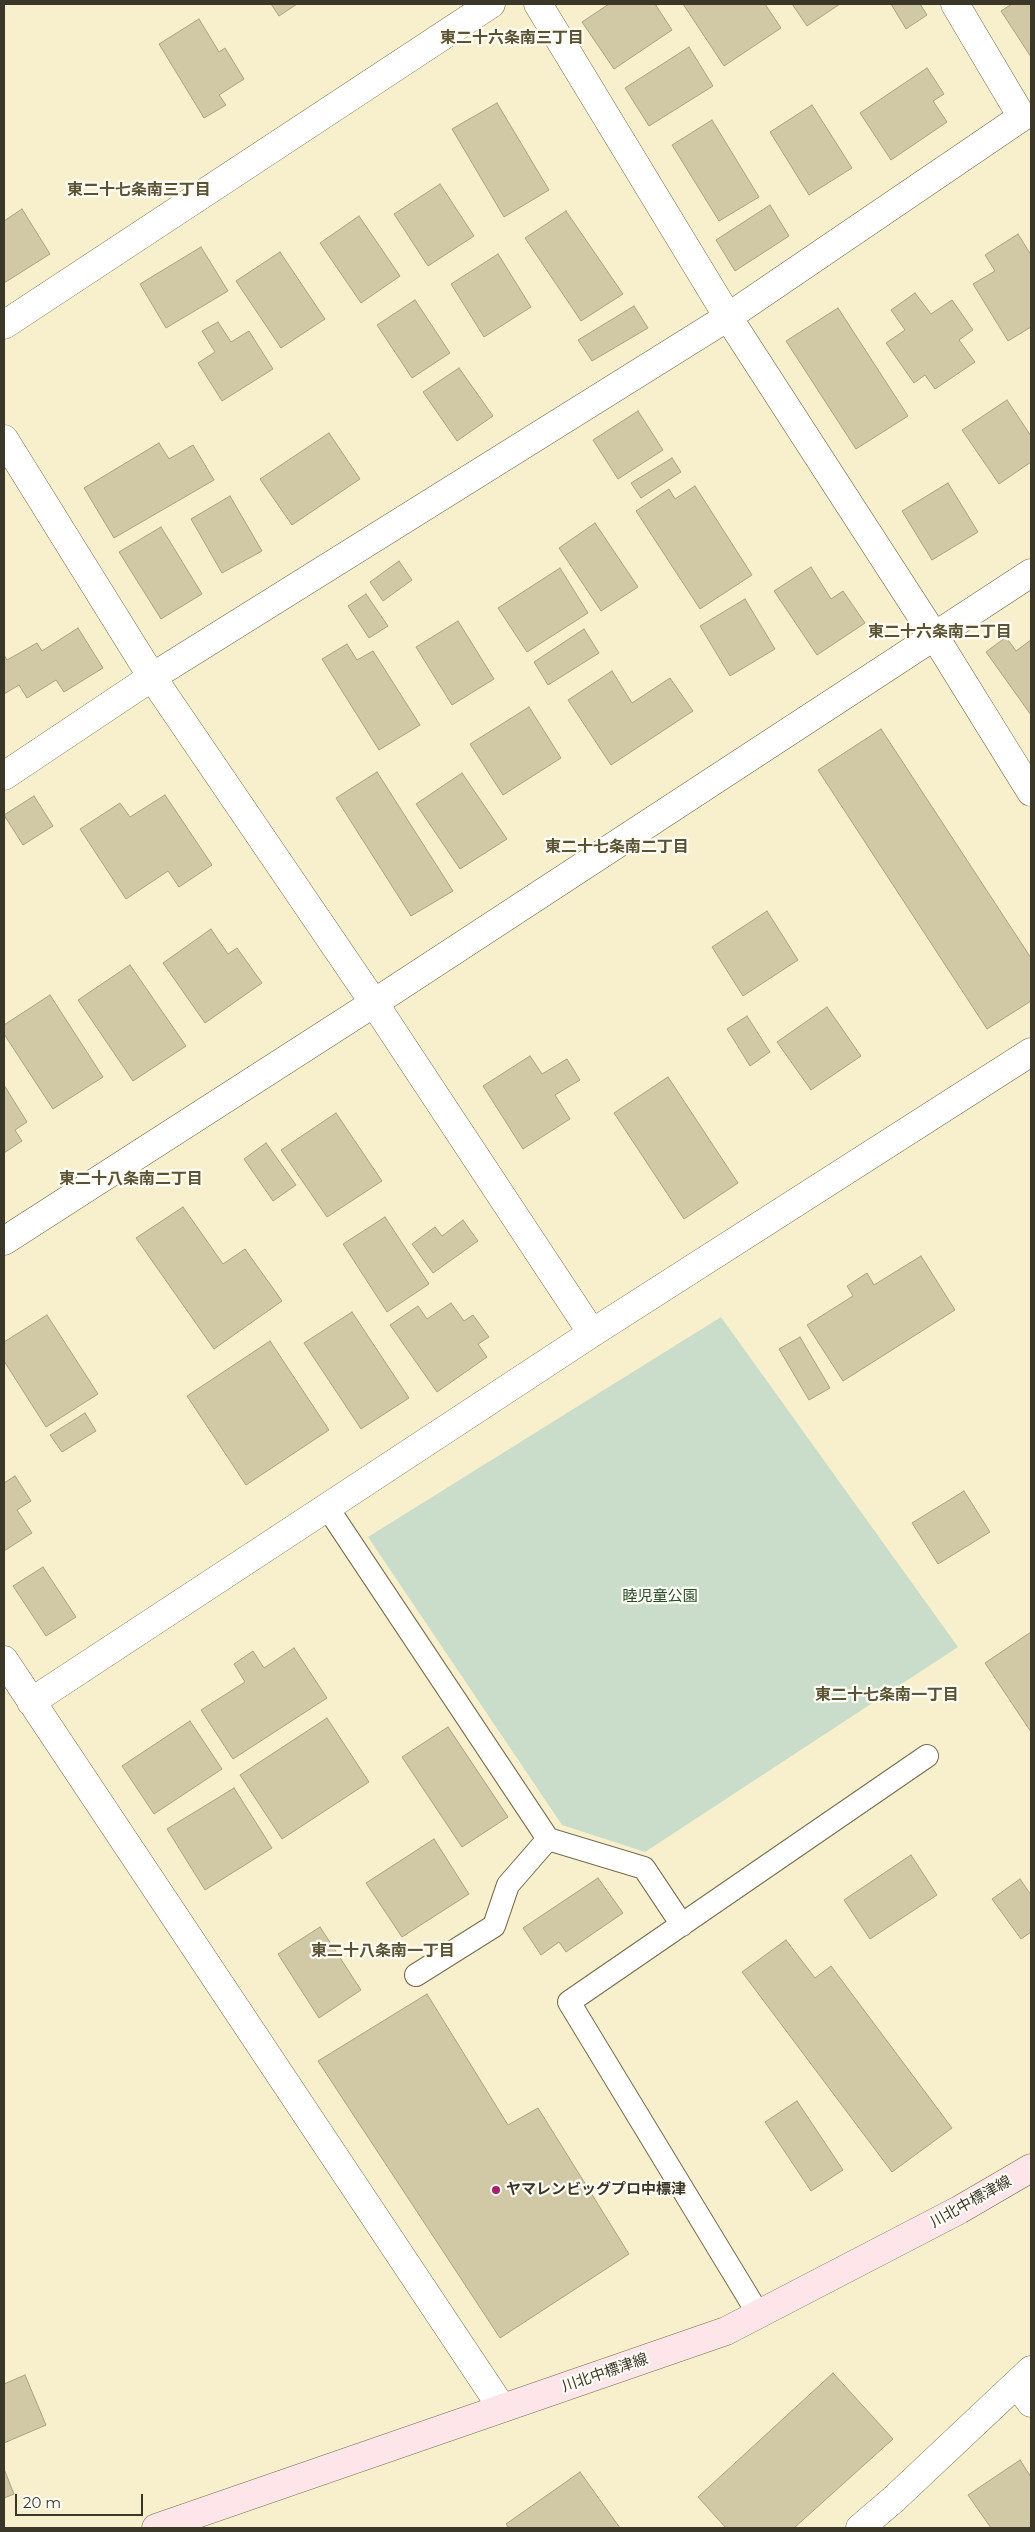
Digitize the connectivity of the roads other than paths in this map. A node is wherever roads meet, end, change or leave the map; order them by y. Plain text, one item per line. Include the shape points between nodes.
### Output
1 (491, 4) edge
2 (538, 4) edge
3 (955, 4) edge
4 (728, 317) junction
5 (4, 325) edge
6 (4, 439) edge
7 (1031, 574) edge
8 (935, 637) junction
9 (152, 677) junction
10 (4, 776) edge
11 (1031, 792) edge
12 (374, 1003) junction
13 (1031, 1052) edge
14 (4, 1241) edge
15 (592, 1334) junction
16 (328, 1507) junction
17 (4, 1660) edge
18 (31, 1702) junction
19 (927, 1756) dead end
20 (548, 1839) junction
21 (682, 1925) junction
22 (416, 1975) dead end
23 (1031, 2168) edge
24 (759, 2315) junction
25 (1026, 2385) edge
26 (502, 2408) junction
27 (156, 2528) edge
28 (860, 2528) edge

1 - 5 street
2 - 4 street
3 - 4 street via 1022,117
4 - 8 street
4 - 9 street
6 - 9 street
7 - 8 street
8 - 11 street
8 - 12 street
9 - 10 street
9 - 12 street
12 - 14 street
12 - 15 street
13 - 15 street
15 - 16 street
16 - 18 street
16 - 20 lane
17 - 18 street
18 - 26 street
19 - 21 lane
20 - 21 lane via 644,1868
20 - 22 lane via 508,1885 494,1926
21 - 24 lane via 569,2002
23 - 24 main road, 川北中標津線 via 959,2210
24 - 26 main road, 川北中標津線 via 726,2331
25 - 28 street
26 - 27 main road, 川北中標津線

